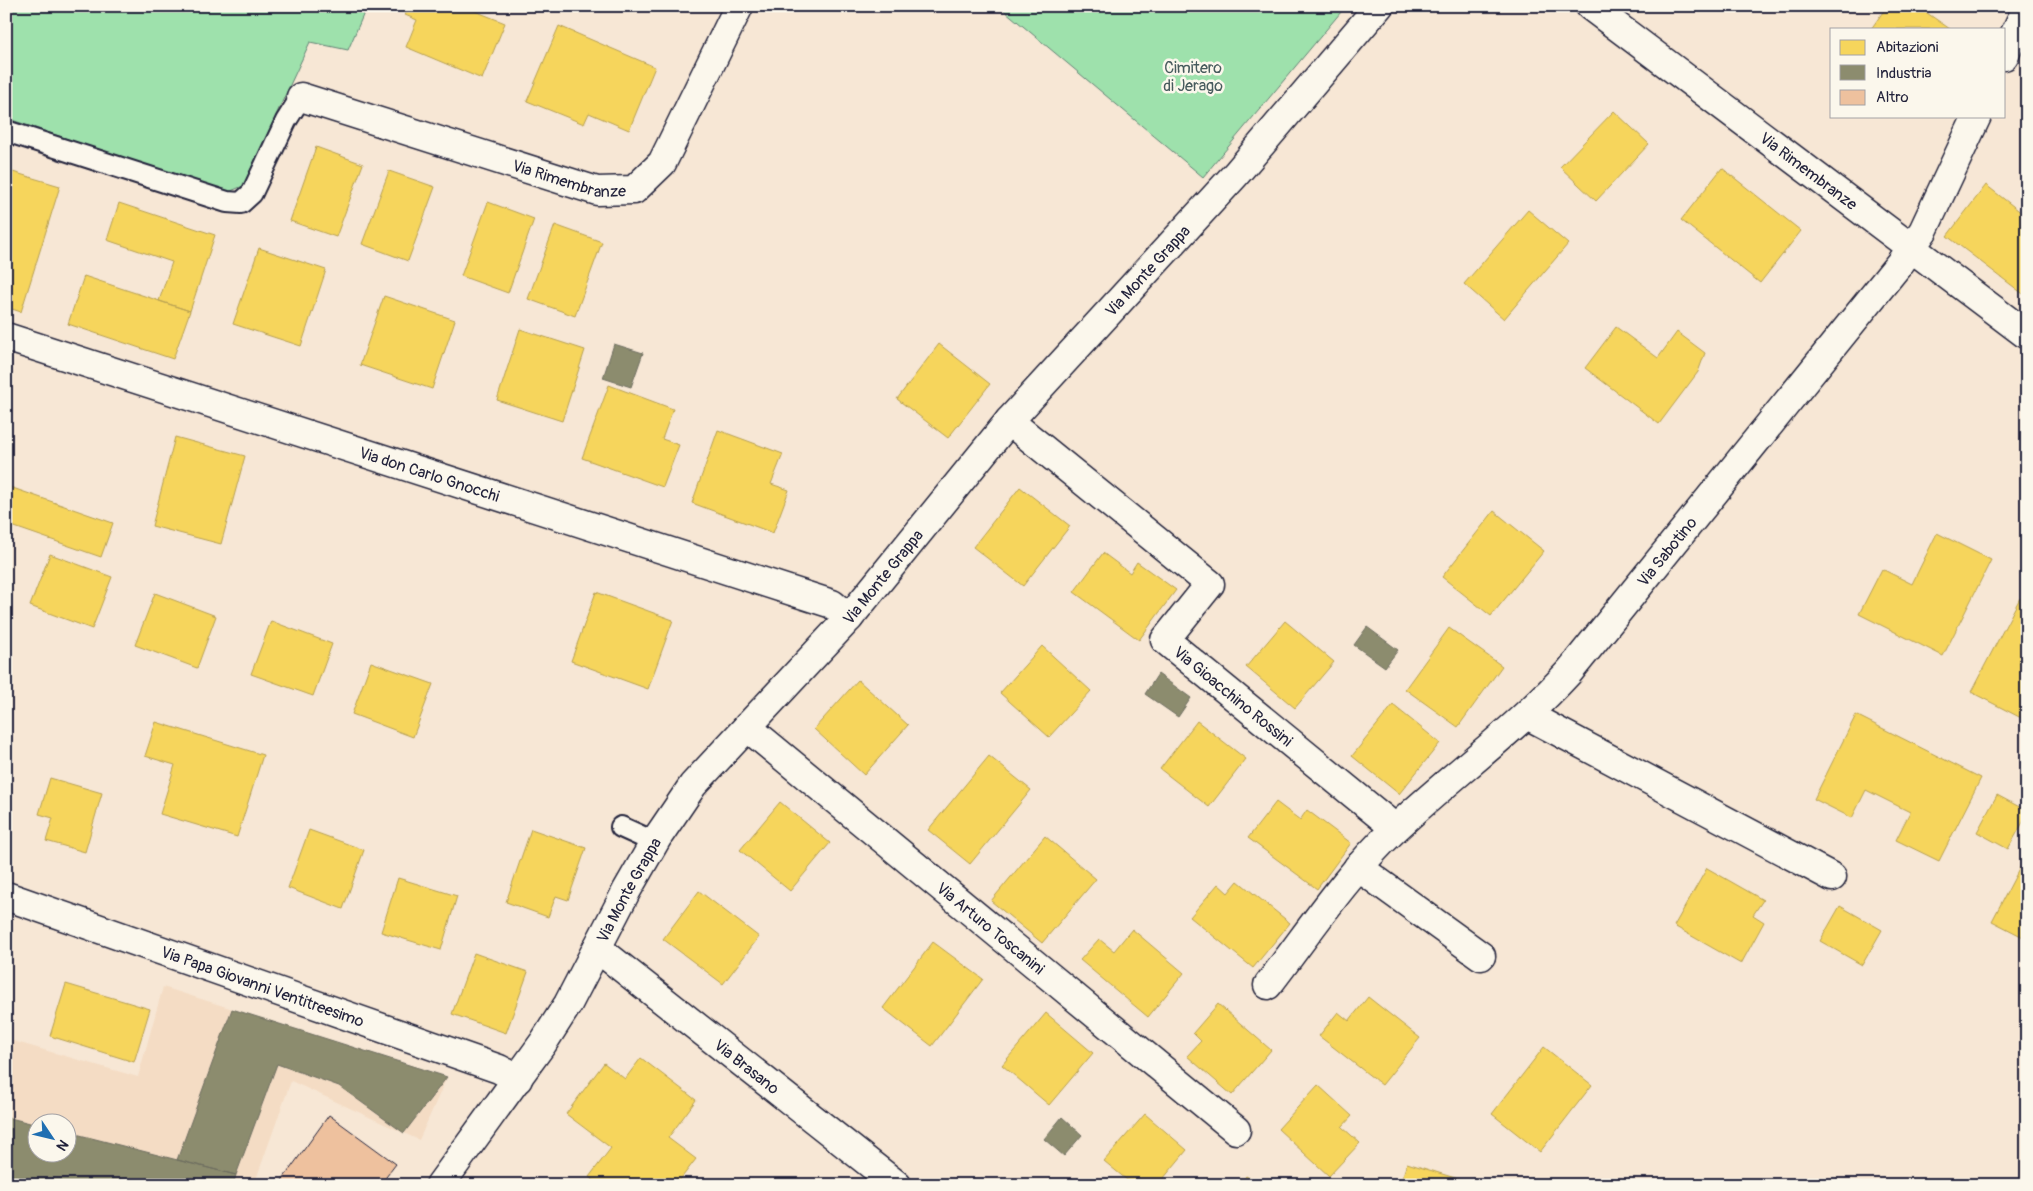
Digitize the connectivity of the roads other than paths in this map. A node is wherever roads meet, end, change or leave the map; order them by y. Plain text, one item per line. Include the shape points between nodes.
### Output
1 (739, 6) edge
2 (1379, 6) edge
3 (1590, 6) edge
4 (2027, 8) edge
5 (2006, 52) edge
6 (301, 97) joint
7 (1975, 118) edge
8 (6, 131) edge
9 (1911, 248) junction
10 (2027, 335) edge
11 (6, 337) edge
12 (1009, 421) junction
13 (849, 618) junction
14 (1527, 715) junction
15 (747, 727) junction
16 (621, 827) dead end
17 (1395, 828) junction
18 (654, 842) junction
19 (1358, 866) junction
20 (1832, 877) dead end
21 (6, 896) edge
22 (597, 948) junction
23 (1481, 956) dead end
24 (1268, 985) dead end
25 (518, 1079) junction
26 (1236, 1130) dead end
27 (440, 1185) edge
28 (897, 1185) edge

1 - 6 street, Via Rimembranze via 662,163 634,190 597,191
2 - 12 street, Via Monte Grappa via 1236,174
3 - 9 street, Via Rimembranze
4 - 5 street
6 - 8 lane via 252,193 241,202 227,202
7 - 9 street, Via Sabotino via 1923,232
9 - 10 street, Via Rimembranze
9 - 14 street, Via Sabotino via 1569,672
11 - 13 street, Via don Carlo Gnocchi via 832,604
12 - 13 street, Via Monte Grappa
12 - 17 street, Via Gioacchino Rossini via 1210,584 1165,640
13 - 15 street, Via Monte Grappa
14 - 17 street, Via Sabotino
14 - 20 street
15 - 18 street, Via Monte Grappa via 693,785
15 - 26 street, Via Arturo Toscanini
16 - 18 lane
17 - 19 street, Via Sabotino
18 - 22 street, Via Monte Grappa
19 - 23 street
19 - 24 street, Via Sabotino
21 - 25 street, Via Papa Giovanni Ventitreesimo via 490,1066
22 - 25 street, Via Monte Grappa via 568,1004
22 - 28 street, Via Brasano
25 - 27 street, Via Monte Grappa

